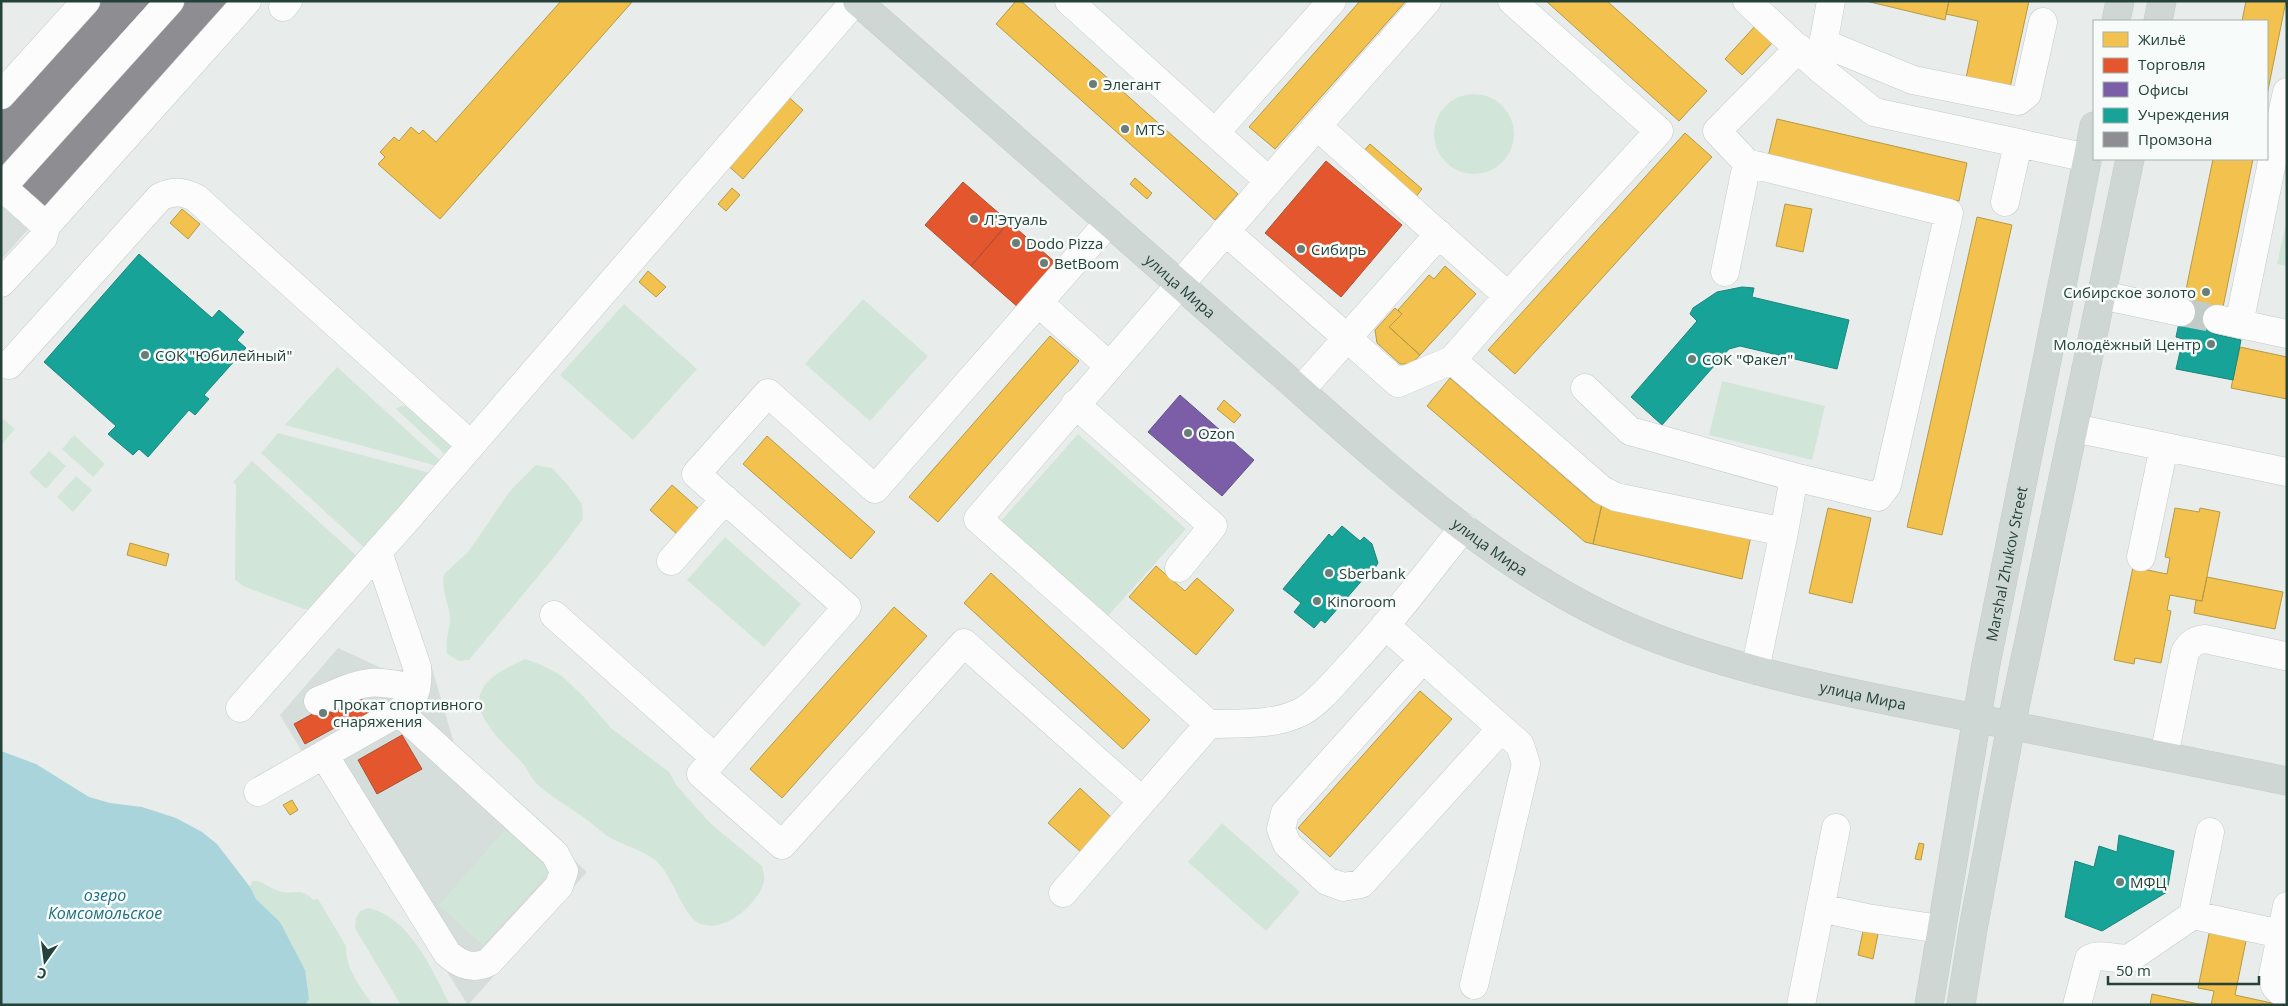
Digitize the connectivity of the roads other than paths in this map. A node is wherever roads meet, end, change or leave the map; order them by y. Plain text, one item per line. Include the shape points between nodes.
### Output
1 (86, 1) edge
2 (170, 1) edge
3 (247, 1) edge
4 (856, 1) edge
5 (1069, 1) edge
6 (1332, 1) edge
7 (1427, 1) edge
8 (1512, 1) edge
9 (1747, 1) edge
10 (1826, 1) edge
11 (1831, 1) edge
12 (2120, 1) edge
13 (2162, 1) edge
14 (2116, 20) edge
15 (2158, 20) edge
16 (2043, 22) dead end
17 (1808, 50) junction
18 (2287, 92) edge
19 (1, 95) edge
20 (1317, 126) junction
21 (2093, 131) edge
22 (1215, 133) junction
23 (2283, 133) edge
24 (2018, 144) junction
25 (2088, 158) junction
26 (2130, 160) edge
27 (1747, 163) junction
28 (1269, 181) junction
29 (2, 187) edge
30 (2005, 202) dead end
31 (1108, 223) junction
32 (46, 226) junction
33 (2074, 229) junction
34 (1225, 231) junction
35 (1439, 234) junction
36 (2113, 237) junction
37 (1725, 272) dead end
38 (1, 283) edge
39 (1178, 284) junction
40 (2101, 295) junction
41 (1508, 296) junction
42 (1039, 303) junction
43 (2181, 312) tunnel mouth
44 (2287, 334) edge
45 (1347, 338) junction
46 (1452, 360) junction
47 (9, 365) dead end
48 (1108, 365) junction
49 (1585, 388) dead end
50 (1301, 390) junction
51 (1075, 404) junction
52 (2074, 428) junction
53 (471, 445) junction
54 (2164, 447) junction
55 (2287, 472) edge
56 (1794, 477) junction
57 (725, 499) junction
58 (1464, 527) junction
59 (1784, 532) junction
60 (378, 552) junction
61 (2140, 557) dead end
62 (671, 561) dead end
63 (1179, 568) dead end
64 (554, 615) dead end
65 (1385, 626) junction
66 (1423, 659) junction
67 (2284, 660) edge
68 (1755, 670) junction
69 (416, 679) junction
70 (318, 701) dead end
71 (240, 708) dead end
72 (399, 712) junction
73 (1976, 718) junction
74 (1209, 724) junction
75 (2012, 726) junction
76 (1501, 729) junction
77 (440, 750) junction
78 (324, 755) junction
79 (2164, 756) junction
80 (715, 758) junction
81 (2287, 781) edge
82 (258, 792) dead end
83 (1141, 800) junction
84 (1836, 828) dead end
85 (2210, 832) dead end
86 (1063, 893) dead end
87 (2287, 906) edge
88 (1820, 908) junction
89 (2193, 915) junction
90 (1940, 928) junction
91 (2281, 934) junction
92 (1474, 985) dead end
93 (2287, 995) edge
94 (1801, 1005) edge
95 (1929, 1005) edge
96 (1961, 1005) edge
97 (2077, 1005) edge

1 - 19 lane
2 - 29 lane
3 - 32 lane
4 - 31 main road, улица Мира
4 - 53 lane
5 - 22 lane
6 - 22 lane
7 - 20 lane
8 - 41 lane via 1659,130
9 - 17 lane
10 - 17 lane
11 - 17 lane
12 - 14 main road
13 - 15 main road
16 - 17 lane via 2027,94 2018,101 1913,80
17 - 24 lane via 1874,112
17 - 27 lane via 1717,131
18 - 23 lane
20 - 28 lane
20 - 35 lane
21 - 25 main road, Marshal Zhukov Street
22 - 28 lane
23 - 44 lane via 2228,322
24 - 25 lane
24 - 30 lane
25 - 33 main road, Marshal Zhukov Street
26 - 36 main road
27 - 37 lane
27 - 56 lane via 1949,213 1887,484 1878,497
28 - 34 lane
29 - 32 lane
31 - 39 main road, улица Мира
31 - 42 lane
32 - 38 lane via 43,238
33 - 36 main road
33 - 73 main road, Marshal Zhukov Street
34 - 39 lane
34 - 45 lane
35 - 41 lane
35 - 45 lane
36 - 40 main road
39 - 48 lane
39 - 50 main road, улица Мира
40 - 43 lane
40 - 52 main road
41 - 46 lane
42 - 48 lane
42 - 57 lane via 875,489 768,393 696,474
45 - 46 lane via 1398,383
45 - 50 lane
46 - 59 lane via 1602,490 1616,497
47 - 53 lane via 160,197 185,192 204,204
48 - 51 lane
49 - 56 lane via 1630,431
50 - 58 main road, улица Мира via 1372,454
51 - 63 lane via 1213,526
51 - 74 lane via 978,519
52 - 54 lane
52 - 75 main road
53 - 60 lane
54 - 55 lane
54 - 61 lane
56 - 59 lane
57 - 62 lane
57 - 80 lane via 847,607
58 - 65 lane
58 - 68 main road, улица Мира via 1533,575 1637,631
59 - 68 lane
60 - 69 lane
60 - 71 lane
64 - 80 lane
65 - 66 lane
65 - 74 lane via 1324,694 1303,711 1253,723
66 - 76 lane
66 - 76 lane via 1285,813 1281,829 1287,844 1327,882 1343,887 1360,884
67 - 79 lane via 2205,638 2190,644 2185,652
68 - 73 main road, улица Мира
69 - 70 lane via 357,684
69 - 72 lane via 412,701
69 - 77 lane
72 - 77 lane
72 - 78 lane
73 - 75 main road, улица Мира
73 - 90 main road, Marshal Zhukov Street
74 - 83 lane
75 - 79 main road, улица Мира
75 - 96 main road
76 - 92 lane via 1520,745 1526,764
77 - 78 lane via 554,854 564,871 559,886 495,957 480,966 463,964 447,953
78 - 82 lane
79 - 81 main road, улица Мира
80 - 83 lane via 701,774 782,845 964,644
83 - 86 lane
84 - 88 lane
85 - 89 lane
87 - 91 lane
88 - 90 lane
88 - 94 lane
89 - 91 lane
89 - 97 lane via 2130,958 2122,960 2096,955 2089,959
90 - 95 main road, Marshal Zhukov Street
91 - 93 lane via 2273,984

